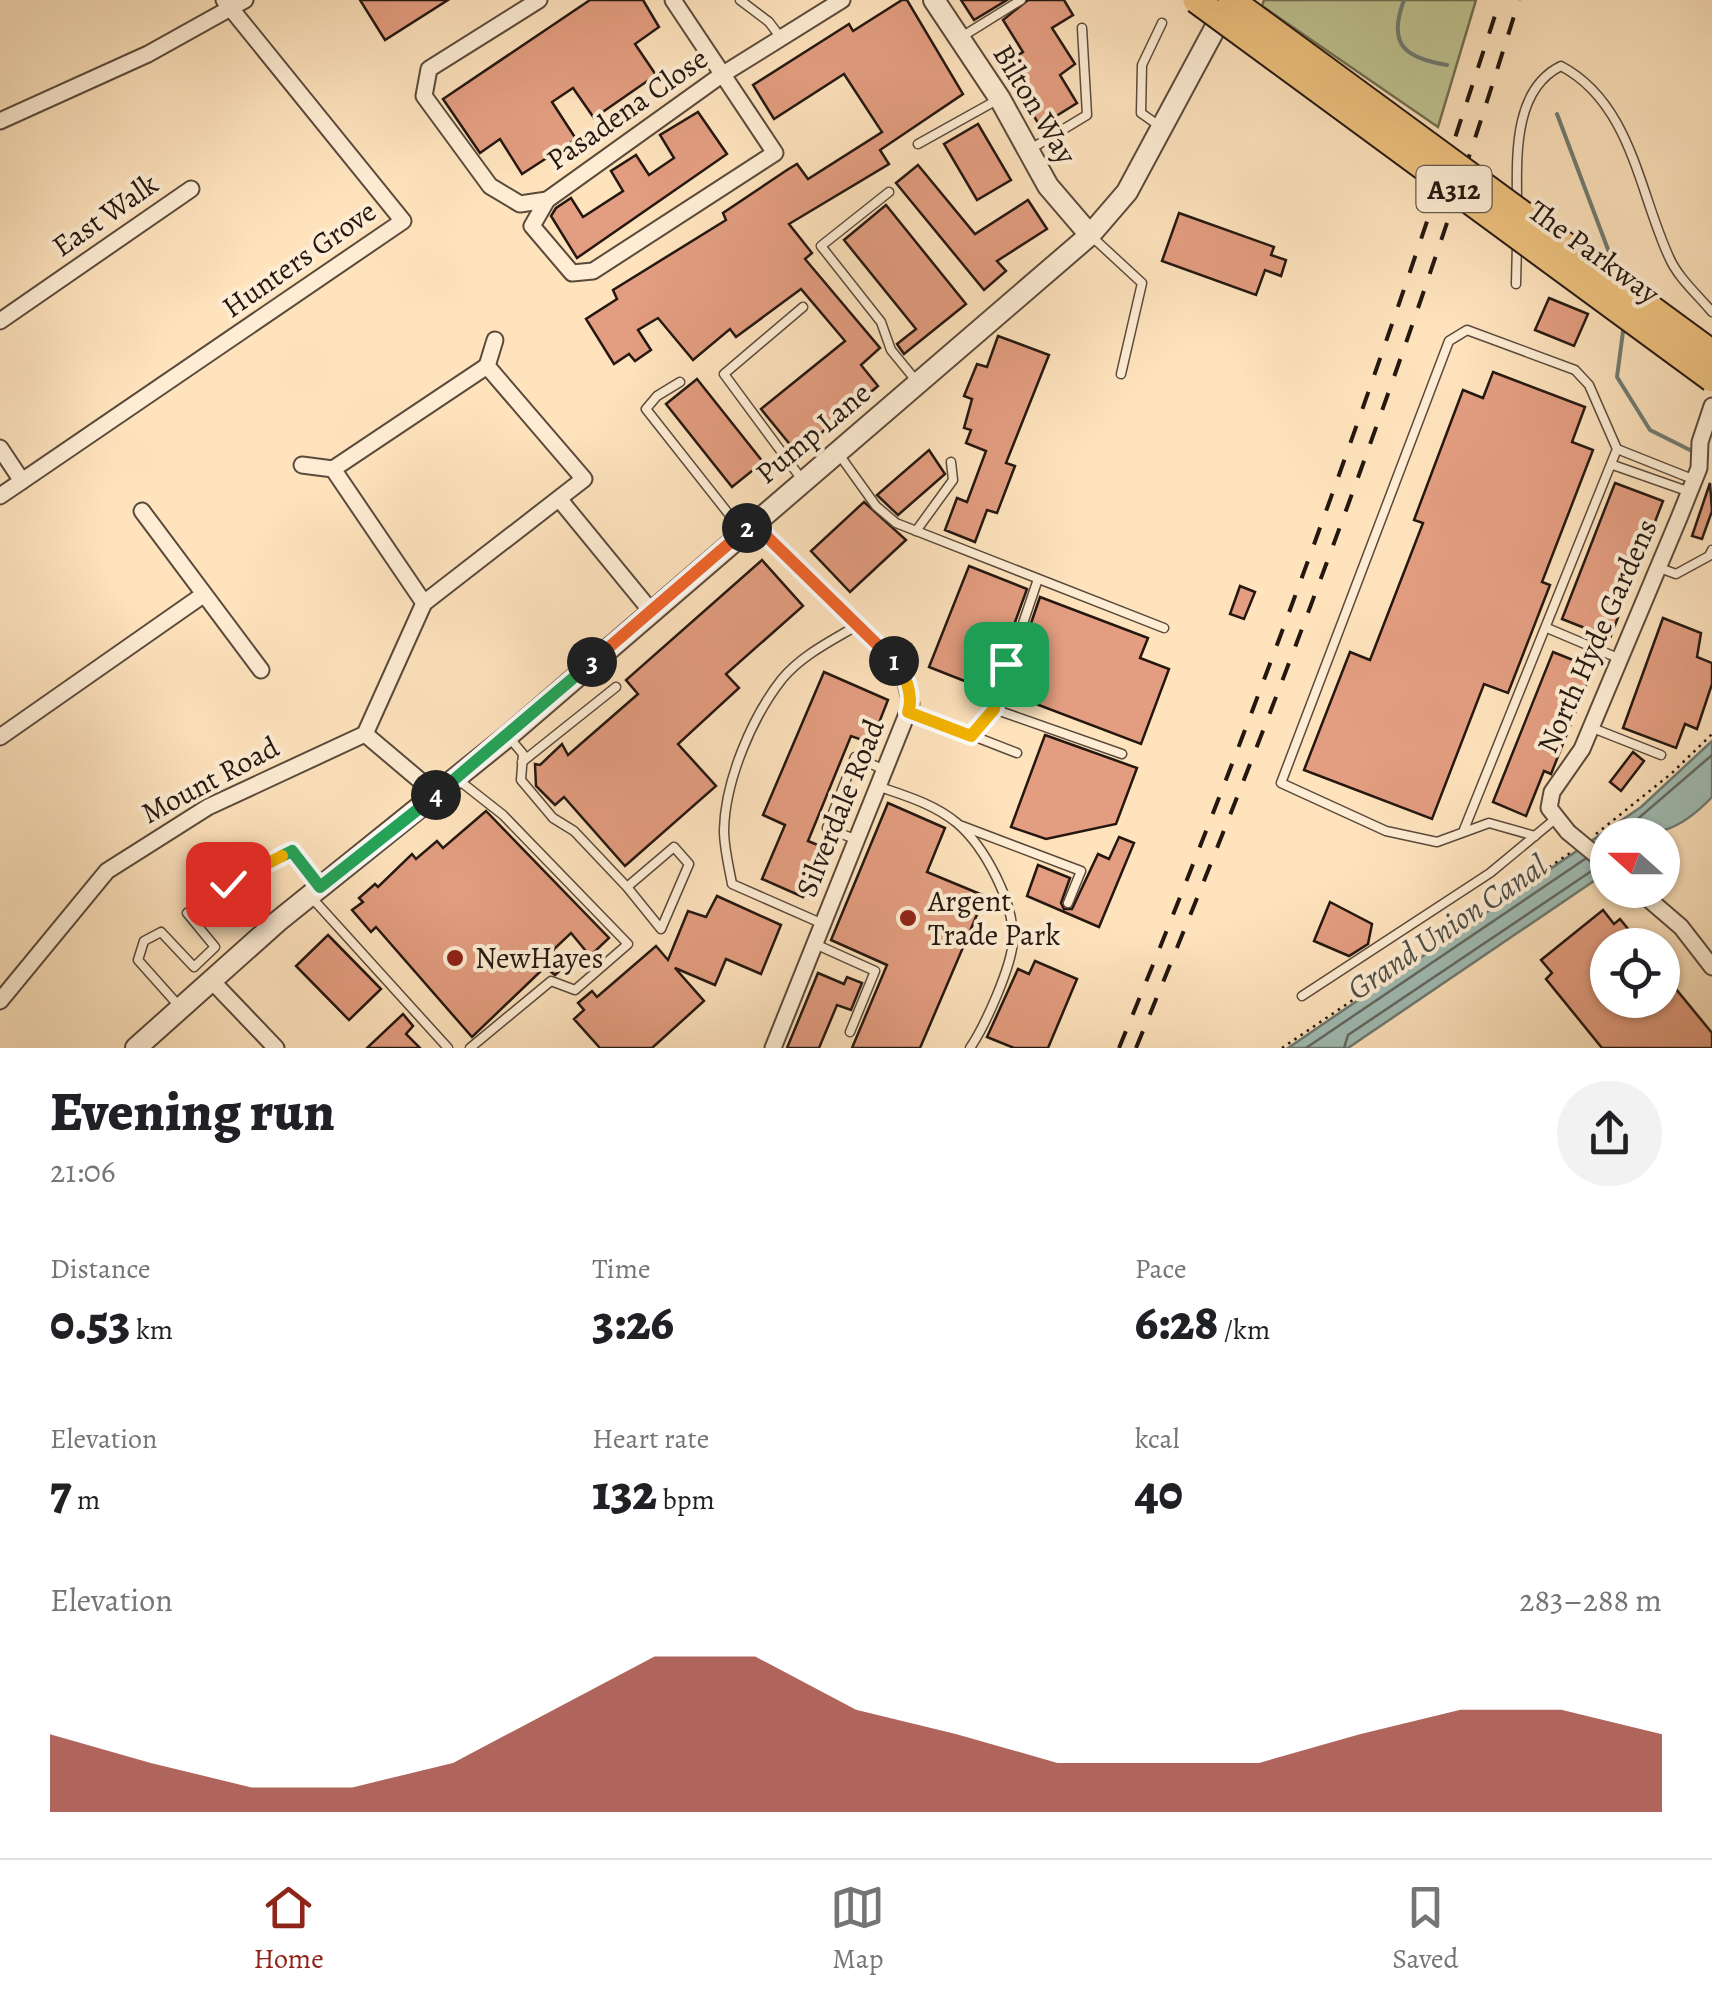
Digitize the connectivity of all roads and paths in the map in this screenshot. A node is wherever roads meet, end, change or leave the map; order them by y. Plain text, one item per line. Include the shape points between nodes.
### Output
1 (539, 0) edge
2 (673, 0) edge
3 (740, 0) edge
4 (763, 0) edge
5 (842, 0) edge
6 (934, 0) edge
7 (1021, 0) edge
8 (1196, 0) edge
9 (1231, 0) edge
10 (233, 3) edge
11 (752, 10) junction
12 (1162, 23) dead end
13 (1082, 28) dead end
14 (781, 38) junction
15 (959, 39) junction
16 (720, 76) junction
17 (1000, 98) junction
18 (0, 121) edge
19 (1162, 128) junction
20 (918, 144) dead end
21 (1029, 150) junction
22 (191, 188) dead end
23 (889, 192) dead end
24 (547, 200) junction
25 (1090, 235) junction
26 (1516, 284) dead end
27 (803, 307) dead end
28 (1712, 312) edge
29 (0, 321) edge
30 (495, 340) dead end
31 (1712, 353) edge
32 (488, 366) junction
33 (1121, 374) dead end
34 (1712, 379) edge
35 (680, 382) dead end
36 (918, 383) junction
37 (1712, 406) edge
38 (0, 448) edge
39 (1617, 449) junction
40 (838, 452) junction
41 (950, 462) dead end
42 (302, 465) dead end
43 (1613, 465) junction
44 (333, 469) junction
45 (1695, 480) junction
46 (22, 481) junction
47 (804, 481) junction
48 (0, 496) edge
49 (560, 500) junction
50 (142, 511) dead end
51 (748, 528) junction
52 (916, 531) junction
53 (1712, 550) edge
54 (1658, 567) junction
55 (1038, 579) junction
56 (203, 594) junction
57 (424, 604) junction
58 (652, 611) junction
59 (858, 625) junction
60 (1164, 628) dead end
61 (1547, 628) junction
62 (1618, 658) junction
63 (261, 670) dead end
64 (616, 687) dead end
65 (994, 709) junction
66 (908, 712) junction
67 (1590, 726) junction
68 (365, 734) junction
69 (1712, 734) edge
70 (508, 736) junction
71 (971, 736) junction
72 (0, 738) edge
73 (1017, 753) dead end
74 (1122, 754) dead end
75 (1661, 755) dead end
76 (522, 762) junction
77 (885, 770) junction
78 (456, 778) junction
79 (878, 786) junction
80 (436, 794) junction
81 (1617, 818) edge
82 (1554, 820) junction
83 (958, 824) junction
84 (1463, 832) junction
85 (1535, 836) junction
86 (857, 840) junction
87 (1590, 850) edge
88 (1572, 852) dead end
89 (627, 887) junction
90 (314, 891) junction
91 (1068, 903) dead end
92 (1659, 908) edge
93 (823, 924) junction
94 (815, 944) junction
95 (1712, 967) edge
96 (211, 980) junction
97 (1302, 996) dead end
98 (0, 1001) edge
99 (179, 1006) junction
100 (850, 1032) dead end
101 (148, 1044) edge
102 (276, 1048) edge
103 (448, 1048) edge
104 (470, 1048) edge
105 (773, 1048) edge
106 (970, 1048) edge
107 (1282, 1048) edge

1 - 24 street via 429,70 424,96 490,186 520,204
2 - 16 street
3 - 11 lane
4 - 11 lane
5 - 14 street, Pasadena Close
6 - 15 street, Bilton Way
7 - 15 lane
8 - 34 highway, The Parkway / A312, bridge
9 - 19 street, Pump Lane
9 - 31 highway, The Parkway / A312, bridge
10 - 18 street via 112,72
10 - 46 street, Hunters Grove via 403,221
11 - 14 lane
12 - 19 lane via 1142,65 1141,113
13 - 21 lane via 1087,115
14 - 16 street, Pasadena Close
15 - 17 street, Bilton Way
16 - 24 street, Pasadena Close
16 - 24 street via 776,153 593,271 572,273 532,226
17 - 20 lane
17 - 21 street, Bilton Way
19 - 25 street, Pump Lane via 1127,192
21 - 25 street, Bilton Way via 1048,186
22 - 29 street, East Walk
23 - 36 lane via 821,246 881,322 891,350
25 - 33 lane via 1142,282
25 - 36 street, Pump Lane
26 - 28 lane via 1520,128 1536,89 1560,66 1576,74 1629,143 1668,256
27 - 47 lane via 724,374
30 - 32 street
32 - 44 street
32 - 49 street via 584,479
35 - 51 lane via 646,409
36 - 40 street, Pump Lane
37 - 45 street, North Hyde Gardens
38 - 46 street
39 - 43 lane
39 - 45 lane
39 - 84 lane via 1589,384 1575,370 1467,330 1449,341 1282,783 1386,831 1437,842
40 - 47 street, Pump Lane
40 - 52 lane via 876,506
41 - 52 lane via 953,480
42 - 44 street
43 - 45 lane
43 - 61 lane
44 - 57 street
45 - 54 street, North Hyde Gardens
46 - 48 street, Hunters Grove
47 - 51 street, Pump Lane
49 - 57 street
49 - 58 street
50 - 56 street
51 - 58 street, Pump Lane
51 - 59 street, Silverdale Road
52 - 55 lane
53 - 54 lane via 1676,574
54 - 62 street, North Hyde Gardens
55 - 60 lane
55 - 65 lane
56 - 63 street
56 - 72 street
57 - 68 street
58 - 70 street, Pump Lane
59 - 66 street, Silverdale Road via 903,670
59 - 93 lane via 783,678 753,727 724,830 732,884
61 - 62 lane
61 - 84 lane
62 - 67 street, North Hyde Gardens
64 - 76 lane
65 - 71 lane
65 - 74 lane
66 - 71 lane
66 - 77 street, Silverdale Road
67 - 75 lane
67 - 82 street, North Hyde Gardens via 1552,792
68 - 80 street
68 - 98 street, Mount Road via 208,807 106,871
69 - 81 path
70 - 76 lane
70 - 78 street, Pump Lane
71 - 73 lane
76 - 89 lane via 521,780
77 - 79 street, Silverdale Road
77 - 86 lane via 855,758 834,810 827,828
78 - 80 street, Pump Lane
78 - 104 lane via 503,814 628,944 575,990 551,981
79 - 83 lane via 933,806
79 - 86 street, Silverdale Road
80 - 90 street, Pump Lane
82 - 85 lane
82 - 87 street, bridge
83 - 91 lane via 1081,871
83 - 106 lane via 997,882 1014,937
84 - 85 lane via 1488,822
85 - 97 lane via 1490,873
86 - 93 street, Silverdale Road
88 - 107 path
89 - 89 lane via 674,847 689,864 661,929
90 - 96 street, Pump Lane
90 - 99 lane via 292,851 187,914 215,947 194,966 161,932 144,941 138,960
90 - 103 lane
92 - 95 street
93 - 94 street, Silverdale Road
94 - 100 lane via 875,972
94 - 105 street, Silverdale Road
96 - 99 street, Pump Lane
96 - 102 street
99 - 101 street, Pump Lane

